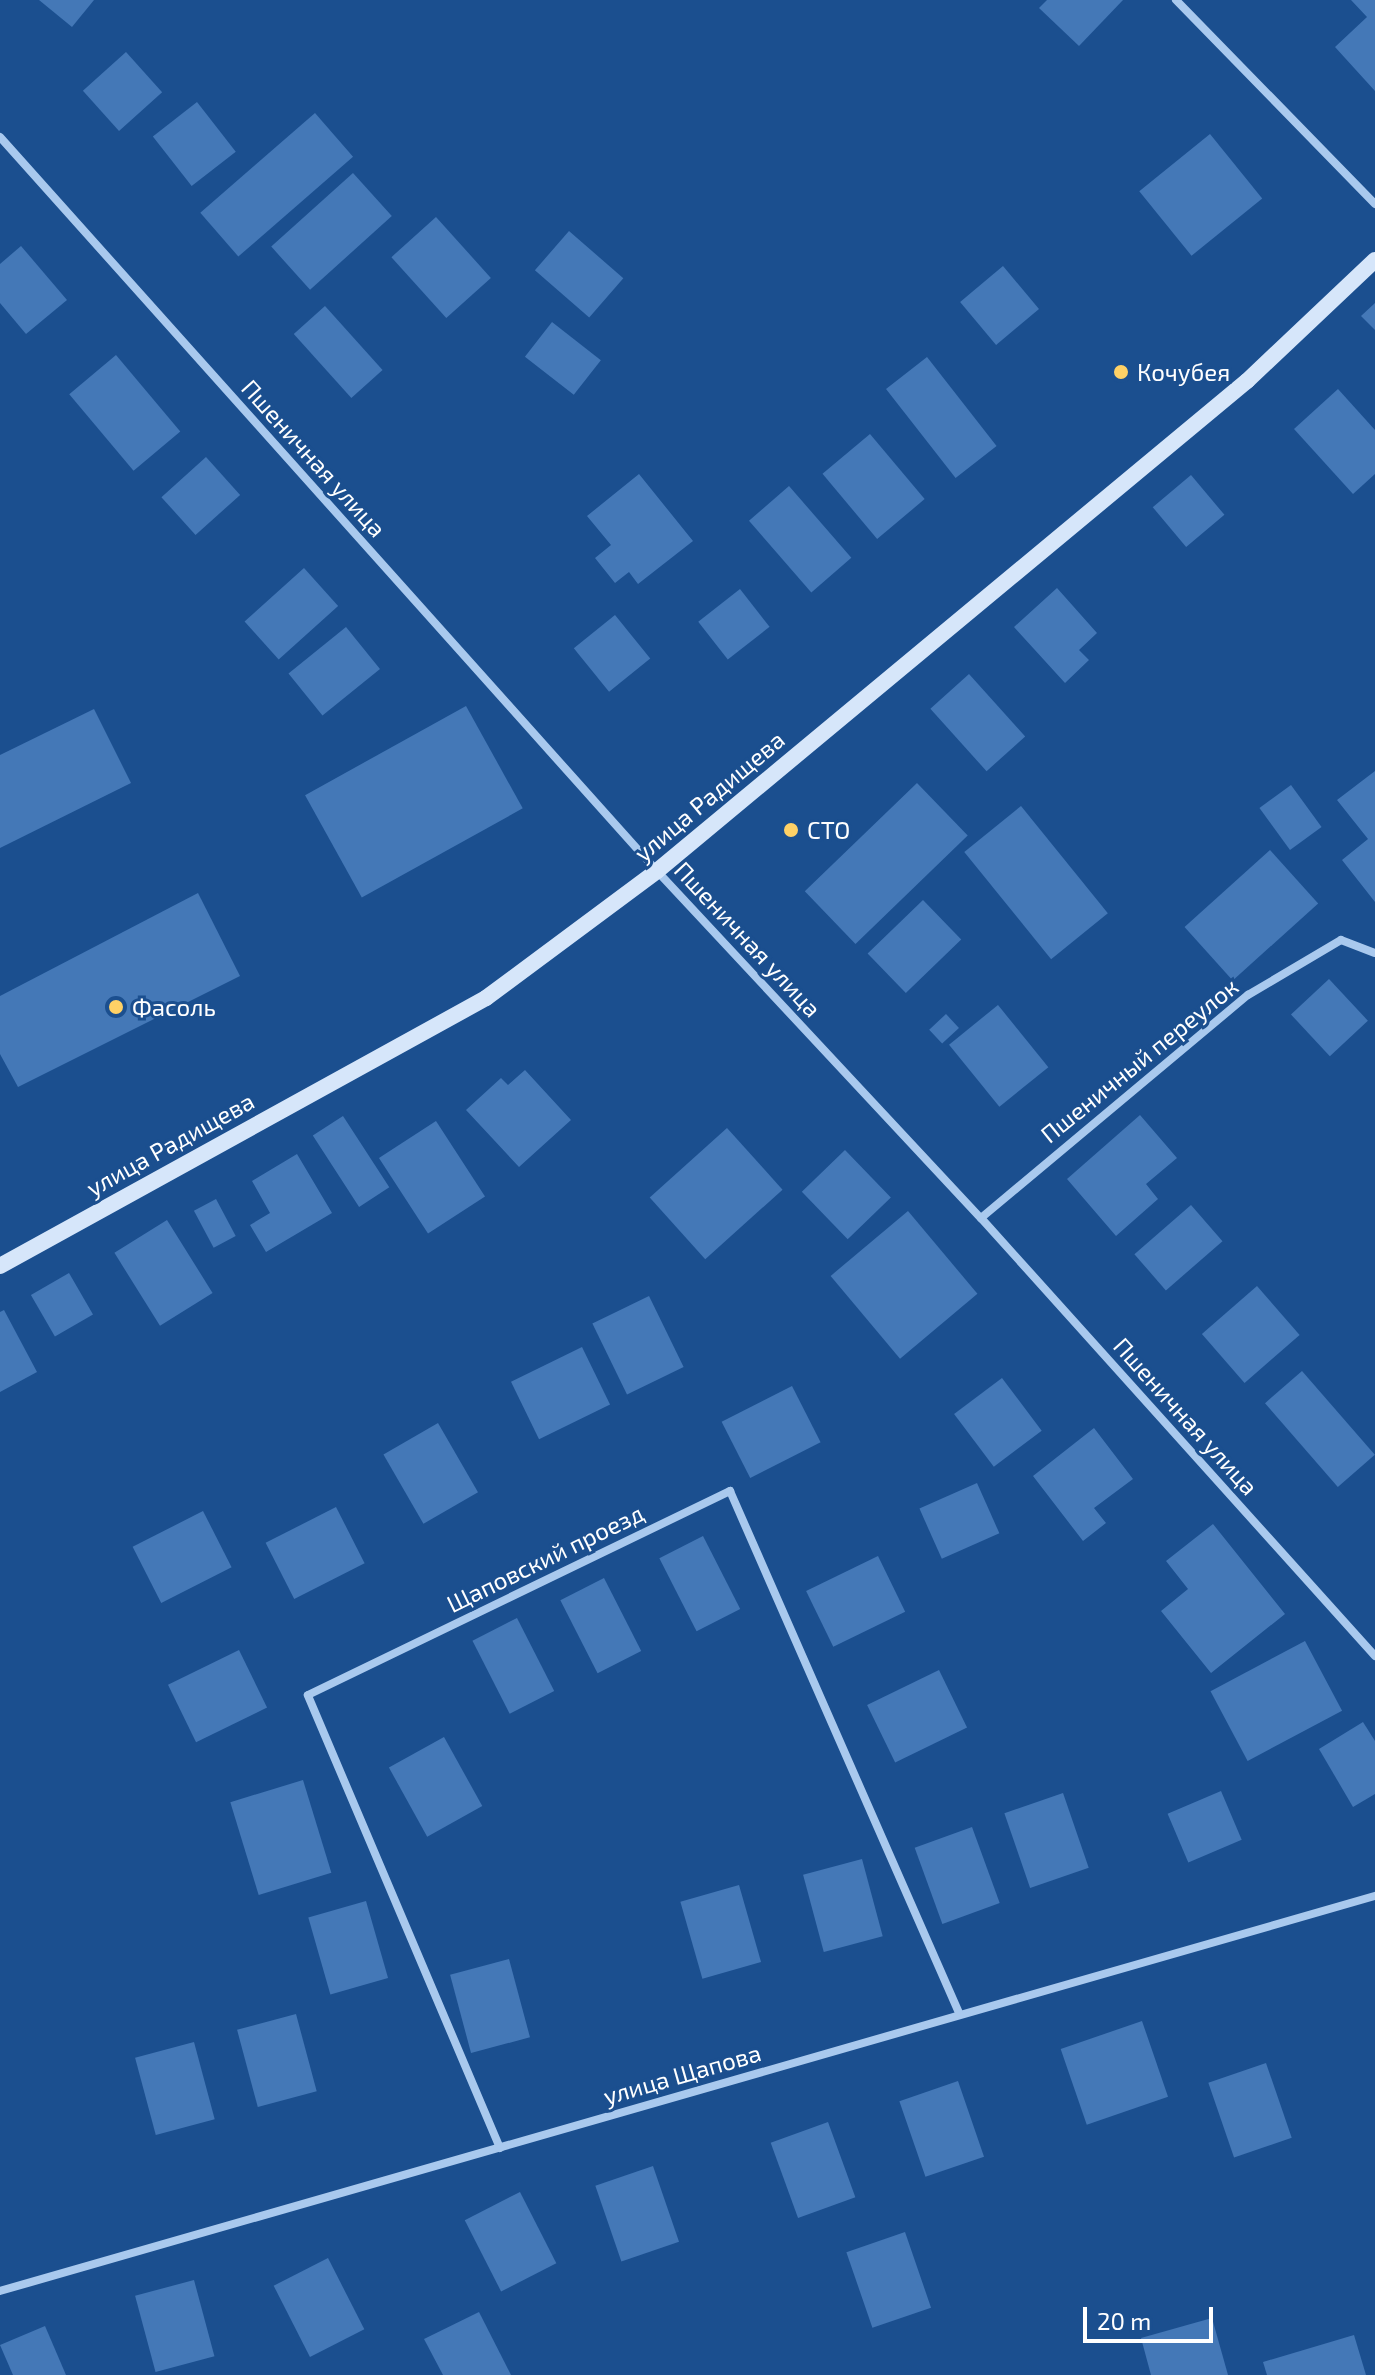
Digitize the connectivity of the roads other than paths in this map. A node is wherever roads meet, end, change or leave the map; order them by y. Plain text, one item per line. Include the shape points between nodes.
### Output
1 (1176, 0) edge
2 (0, 137) edge
3 (1375, 204) edge
4 (1375, 260) edge
5 (657, 871) junction
6 (1375, 953) edge
7 (981, 1218) junction
8 (0, 1266) edge
9 (1375, 1656) edge
10 (1375, 1896) edge
11 (959, 2013) junction
12 (500, 2148) junction
13 (0, 2291) edge

1 - 3 street
2 - 5 street, Пшеничная улица
4 - 5 main road, улица Радищева via 1247,381
5 - 7 street, Пшеничная улица
5 - 8 main road, улица Радищева via 486,998
6 - 7 street, Пшеничный переулок via 1341,940 1248,995
7 - 9 street, Пшеничная улица
10 - 11 street, улица Щапова
11 - 12 street, улица Щапова
11 - 12 street, Щаповский проезд via 730,1491 308,1695
12 - 13 street, улица Щапова

